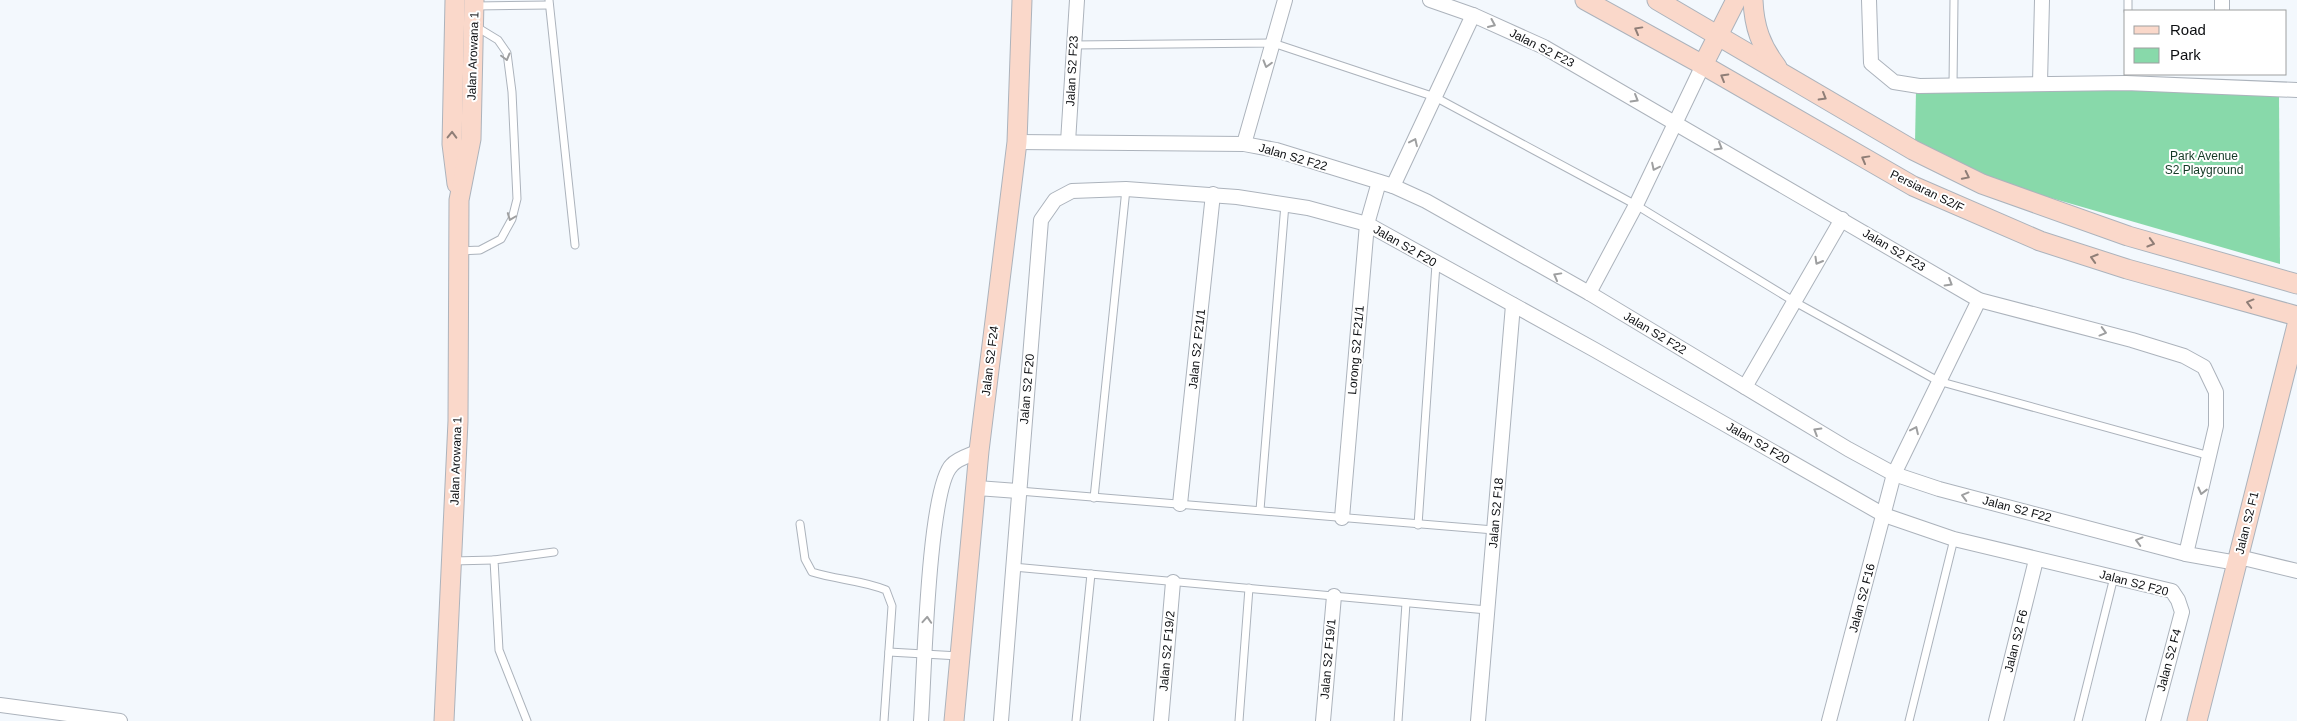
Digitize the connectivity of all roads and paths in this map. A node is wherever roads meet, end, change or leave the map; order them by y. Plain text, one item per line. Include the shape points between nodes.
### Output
1 (1022, 0) edge
2 (1076, 0) edge
3 (1285, 0) edge
4 (1430, 0) edge
5 (1585, 0) edge
6 (1685, 0) edge
7 (1736, 0) edge
8 (1753, 0) edge
9 (1869, 0) edge
10 (1954, 0) edge
11 (2042, 0) edge
12 (1658, 1) edge
13 (455, 3) edge
14 (550, 3) edge
15 (474, 10) edge
16 (1473, 16) junction
17 (1716, 36) junction
18 (1273, 43) junction
19 (1073, 45) junction
20 (1703, 65) junction
21 (1781, 73) junction
22 (2126, 78) edge
23 (2224, 80) edge
24 (2040, 84) junction
25 (1953, 85) junction
26 (2297, 90) edge
27 (1435, 97) junction
28 (1676, 123) junction
29 (1017, 142) junction
30 (1068, 142) junction
31 (1244, 144) junction
32 (1379, 182) junction
33 (1393, 186) junction
34 (1126, 190) junction
35 (1213, 194) junction
36 (459, 200) junction
37 (1285, 204) junction
38 (1636, 205) junction
39 (1842, 219) junction
40 (1367, 224) junction
41 (575, 245) dead end
42 (457, 252) junction
43 (1436, 264) junction
44 (2297, 284) edge
45 (1589, 293) junction
46 (1979, 300) junction
47 (1795, 302) junction
48 (1513, 305) junction
49 (2297, 316) edge
50 (2297, 325) edge
51 (1938, 381) junction
52 (1745, 387) junction
53 (979, 450) junction
54 (2210, 456) junction
55 (1894, 474) junction
56 (977, 488) junction
57 (1018, 491) junction
58 (1094, 498) junction
59 (1180, 504) junction
60 (1260, 510) junction
61 (1884, 515) junction
62 (1342, 518) junction
63 (800, 524) dead end
64 (1418, 525) junction
65 (1494, 530) junction
66 (1954, 539) junction
67 (554, 552) dead end
68 (2186, 554) junction
69 (494, 560) junction
70 (2036, 560) junction
71 (2238, 560) junction
72 (451, 561) junction
73 (1014, 567) junction
74 (2297, 571) edge
75 (1091, 574) junction
76 (2114, 577) junction
77 (1173, 582) junction
78 (1249, 588) junction
79 (1334, 596) junction
80 (2178, 600) joint
81 (1406, 603) junction
82 (1488, 610) junction
83 (889, 652) junction
84 (925, 655) junction
85 (962, 656) junction
86 (0, 705) edge
87 (120, 721) edge
88 (444, 721) edge
89 (527, 721) edge
90 (884, 721) edge
91 (921, 721) edge
92 (954, 721) edge
93 (1001, 721) edge
94 (1076, 721) edge
95 (1161, 721) edge
96 (1239, 721) edge
97 (1323, 721) edge
98 (1398, 721) edge
99 (1478, 721) edge
100 (1828, 721) edge
101 (1909, 721) edge
102 (1996, 721) edge
103 (2078, 721) edge
104 (2153, 721) edge
105 (2197, 721) edge

1 - 29 street, Jalan S2 F24
2 - 19 street, Jalan S2 F23
3 - 18 street
4 - 16 street, Jalan S2 F23
20 -> 5 street, Persiaran S2/F
6 - 12 street
7 - 17 street
8 - 21 street via 1758,37
9 - 25 street via 1871,63 1894,82 1919,86
10 - 25 lane
11 - 24 street
12 - 17 street
13 - 15 lane
36 -> 13 street, Jalan Arowana 1 via 452,144
14 - 15 lane
14 - 41 lane
15 - 36 street, Jalan Arowana 1 via 471,139
15 -> 42 lane via 507,53 517,199 512,219 501,239 480,250
16 - 27 street
16 -> 28 street, Jalan S2 F23 via 1544,47
17 - 20 street
17 - 21 street
18 - 19 lane
18 - 27 lane
18 -> 31 street
19 - 30 street, Jalan S2 F23
20 - 28 street
49 -> 20 street, Persiaran S2/F via 2127,269 2040,241 1913,186
21 -> 44 street via 1913,150 1982,184 2120,234
22 - 23 street
22 - 24 street
23 - 26 street
24 - 25 street
33 -> 27 street
27 - 38 lane
28 -> 38 street
28 -> 39 street, Jalan S2 F23
29 - 30 street, Jalan S2 F22
29 - 53 street, Jalan S2 F24
30 - 31 street, Jalan S2 F22
31 - 32 street, Jalan S2 F22 via 1276,150
32 - 33 street, Jalan S2 F22
32 - 40 street, Lorong S2 F21/1
45 -> 33 street, Jalan S2 F22 via 1426,201
34 - 35 street, Jalan S2 F20
34 - 57 street, Jalan S2 F20 via 1072,191 1055,200 1041,220
34 - 58 lane
35 - 37 street, Jalan S2 F20
35 - 59 street, Jalan S2 F21/1
36 - 42 street, Jalan Arowana 1
37 - 40 street, Jalan S2 F20
37 - 60 lane
38 - 45 street
38 - 47 lane
39 -> 46 street, Jalan S2 F23
39 -> 47 street
40 - 43 street, Jalan S2 F20
40 - 62 street, Lorong S2 F21/1
42 - 72 street, Jalan Arowana 1 via 458,421
43 - 48 street, Jalan S2 F20
43 - 64 lane
45 - 52 street, Jalan S2 F22
46 - 51 street, Jalan S2 F16
46 -> 54 street, Jalan S2 F23 via 2132,340 2184,356 2204,367 2216,392 2216,426
47 - 51 lane
47 - 52 street
48 - 61 street, Jalan S2 F20
48 - 65 street, Jalan S2 F18
50 - 71 street, Jalan S2 F1
51 - 54 lane
55 -> 51 street, Jalan S2 F16
55 -> 52 street, Jalan S2 F22
53 - 56 street, Jalan S2 F24
84 -> 53 street via 933,529 941,488 951,465
54 -> 68 street, Jalan S2 F23
55 - 61 street, Jalan S2 F16
68 -> 55 street, Jalan S2 F22 via 1939,489
56 - 57 street
56 - 85 street, Jalan S2 F24
57 - 58 lane
57 - 73 street, Jalan S2 F20
58 - 59 lane
59 - 60 lane
60 - 62 lane
61 - 66 street, Jalan S2 F20
61 - 100 street, Jalan S2 F16
62 - 64 lane
63 - 83 lane via 805,559 812,572 870,583 886,590 892,606
64 - 65 lane
65 - 82 street, Jalan S2 F18
66 - 70 street, Jalan S2 F20
66 - 101 lane
67 - 69 lane
68 - 71 street, Jalan S2 F22
69 - 72 lane
69 - 89 lane via 499,650
70 - 76 street, Jalan S2 F20
70 - 102 street, Jalan S2 F6
71 - 74 street, Jalan S2 F22
71 - 105 street, Jalan S2 F1
72 - 88 street, Jalan Arowana 1
73 - 75 lane
73 - 93 street, Jalan S2 F20
75 - 77 lane
75 - 94 lane
76 - 80 street, Jalan S2 F20 via 2172,591
76 - 103 lane
77 - 78 lane
77 - 95 street, Jalan S2 F19/2
78 - 79 lane
78 - 96 lane
79 - 81 lane
79 - 97 street, Jalan S2 F19/1
80 - 104 street, Jalan S2 F4 via 2182,612
81 - 82 lane
81 - 98 lane
82 - 99 street, Jalan S2 F18
83 - 84 lane
83 - 90 lane
84 - 85 lane
84 - 91 street
85 - 92 street, Jalan S2 F24
86 - 87 street

